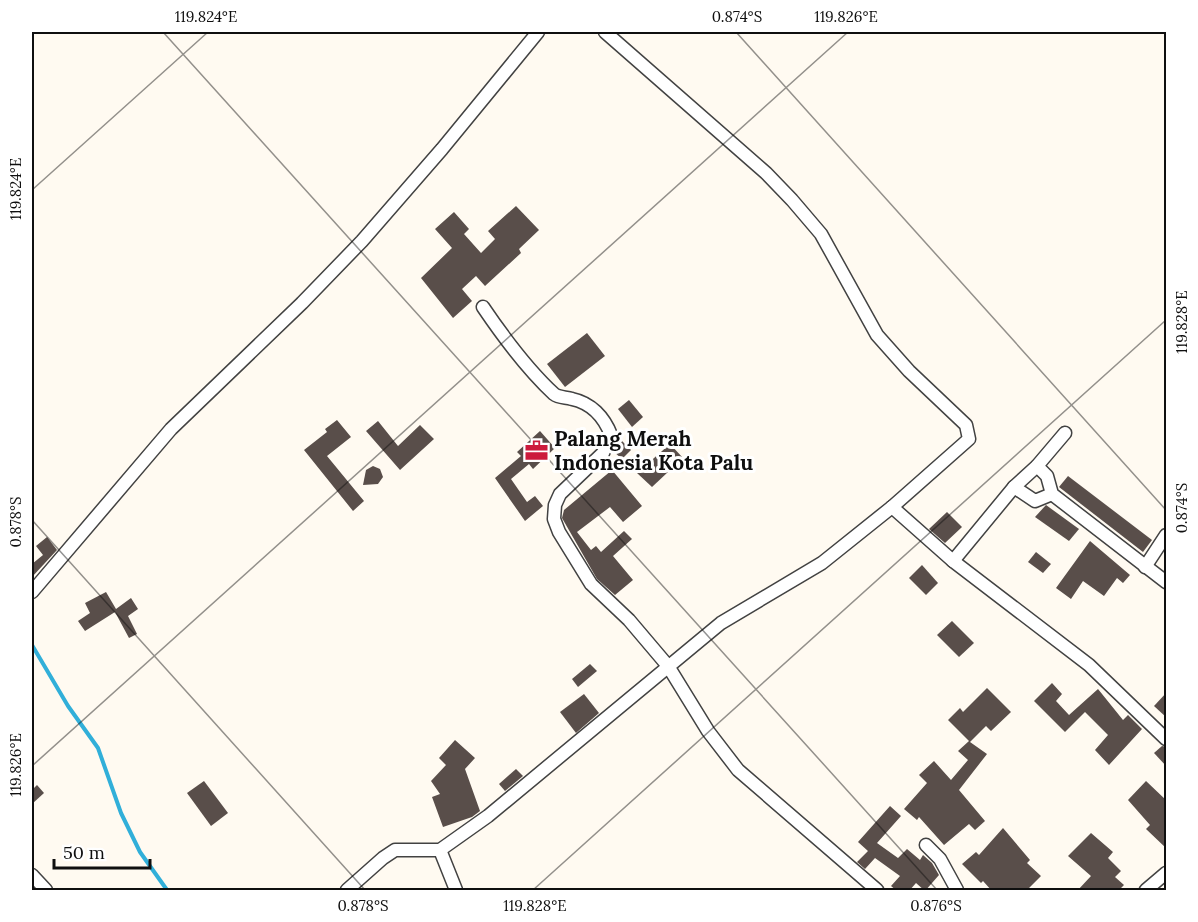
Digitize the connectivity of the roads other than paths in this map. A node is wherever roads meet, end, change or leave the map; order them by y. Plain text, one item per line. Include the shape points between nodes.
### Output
1 (538, 32) edge
2 (605, 32) edge
3 (483, 307) dead end
4 (1065, 432) dead end
5 (1037, 466) junction
6 (1014, 487) junction
7 (1052, 494) junction
8 (892, 507) junction
9 (1167, 535) edge
10 (953, 561) junction
11 (1145, 567) junction
12 (1167, 582) edge
13 (32, 592) edge
14 (668, 666) junction
15 (1167, 739) edge
16 (926, 846) dead end
17 (440, 850) junction
18 (1167, 873) edge
19 (32, 874) edge
20 (46, 891) edge
21 (347, 891) edge
22 (456, 891) edge
23 (877, 891) edge
24 (957, 891) edge
25 (1146, 891) edge

1 - 13 street via 362,241 171,429
2 - 8 street via 792,200 821,234 877,335 966,425 969,432 965,444
3 - 14 street via 506,341 557,396 581,401 606,424 611,435 603,453 560,494 554,519 591,584
4 - 5 street
5 - 6 street
5 - 7 street via 1047,476
6 - 7 street via 1035,501
6 - 10 street
7 - 11 street
8 - 10 street
8 - 14 street via 822,563 721,623
9 - 11 street
10 - 15 street via 1089,665
11 - 12 street
14 - 17 street via 488,816
14 - 23 street via 708,731 738,770
16 - 24 street via 940,859
17 - 21 street via 395,850
17 - 22 street
18 - 25 street
19 - 20 street

